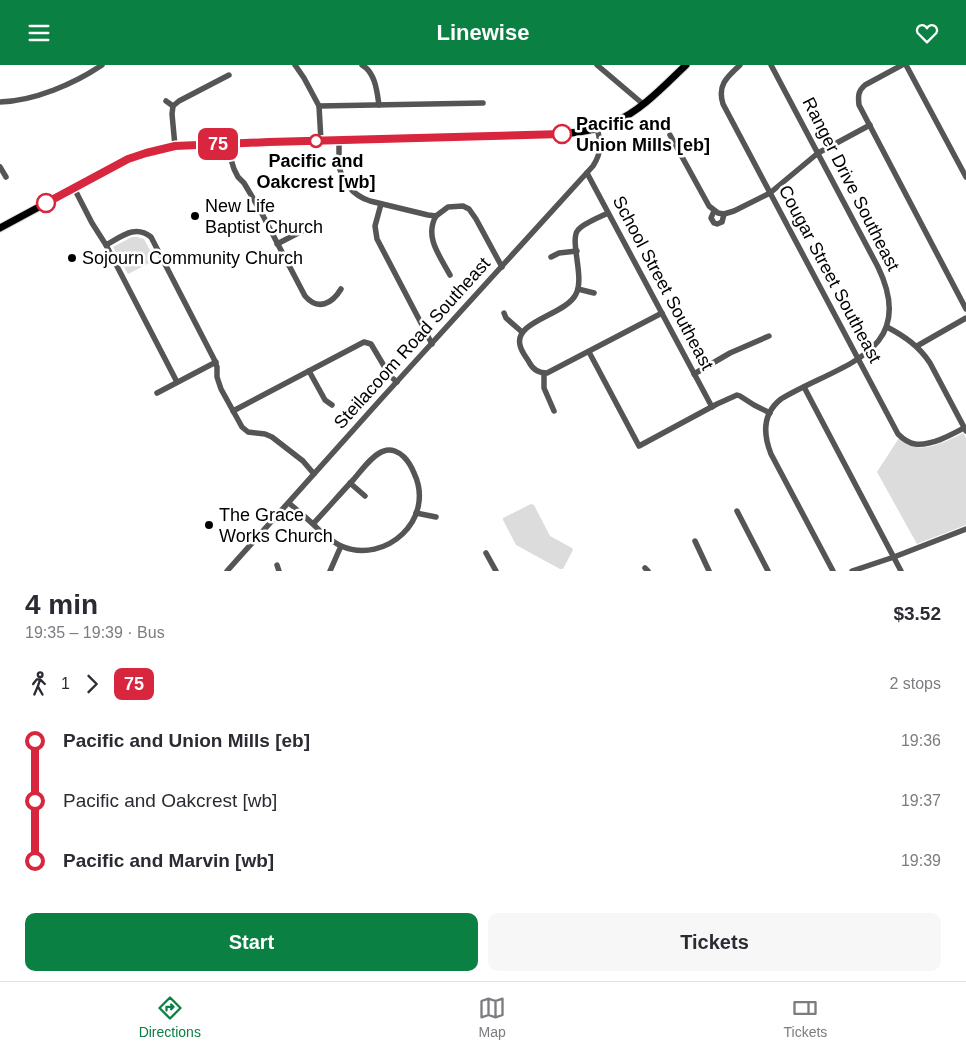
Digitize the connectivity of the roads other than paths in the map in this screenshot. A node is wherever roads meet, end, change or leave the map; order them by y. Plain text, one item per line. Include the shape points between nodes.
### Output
1 (101, 65) edge
2 (295, 65) edge
3 (597, 65) edge
4 (686, 65) edge
5 (740, 65) edge
6 (771, 65) edge
7 (902, 65) edge
8 (906, 65) edge
9 (367, 66) edge
10 (229, 75) dead end
11 (0, 101) edge
12 (166, 101) dead end
13 (483, 103) dead end
14 (643, 104) junction
15 (379, 105) junction
16 (173, 106) junction
17 (319, 106) junction
18 (870, 125) junction
19 (598, 128) junction
20 (670, 135) dead end
21 (339, 140) junction
22 (321, 141) junction
23 (230, 144) junction
24 (175, 146) junction
25 (818, 153) junction
26 (0, 167) edge
27 (964, 169) edge
28 (587, 173) junction
29 (6, 177) dead end
30 (966, 177) edge
31 (74, 188) junction
32 (770, 193) junction
33 (380, 204) junction
34 (608, 213) junction
35 (436, 216) junction
36 (0, 228) edge
37 (308, 228) dead end
38 (277, 244) junction
39 (106, 245) junction
40 (577, 251) junction
41 (551, 257) dead end
42 (502, 267) junction
43 (450, 275) dead end
44 (341, 289) dead end
45 (578, 289) junction
46 (594, 293) dead end
47 (966, 309) edge
48 (504, 313) dead end
49 (662, 313) junction
50 (966, 318) edge
51 (887, 327) junction
52 (522, 332) junction
53 (769, 336) dead end
54 (432, 344) junction
55 (917, 346) junction
56 (589, 352) junction
57 (858, 359) junction
58 (216, 362) junction
59 (308, 371) junction
60 (544, 373) junction
61 (694, 374) junction
62 (177, 382) junction
63 (397, 382) junction
64 (804, 387) junction
65 (157, 393) dead end
66 (332, 405) dead end
67 (712, 407) junction
68 (233, 411) junction
69 (554, 411) dead end
70 (770, 413) junction
71 (965, 430) edge
72 (314, 475) junction
73 (350, 483) junction
74 (365, 496) dead end
75 (289, 503) junction
76 (737, 511) dead end
77 (416, 513) junction
78 (436, 517) dead end
79 (313, 524) junction
80 (966, 529) edge
81 (695, 541) dead end
82 (341, 546) junction
83 (486, 553) dead end
84 (894, 557) junction
85 (227, 571) edge
86 (330, 571) edge
87 (496, 571) edge
88 (709, 571) edge
89 (768, 571) edge
90 (833, 571) edge
91 (852, 571) edge
92 (901, 571) edge

1 - 11 street via 45,93
2 - 17 street
3 - 14 street
4 - 14 main road
5 - 32 street, Cougar Street Southeast via 724,82 721,98
6 - 25 street, Ranger Drive Southeast
7 - 18 street via 860,89 860,105
8 - 27 street
9 - 15 street
10 - 16 street
12 - 16 street
13 - 15 street
14 - 19 main road
15 - 17 street
16 - 24 street
17 - 22 street
18 - 25 street
18 - 47 street
19 - 21 main road via 563,134
19 - 28 street, Steilacoom Road Southeast via 600,154
20 - 32 street via 708,206 719,212 734,211
21 - 22 main road
21 - 33 street via 340,168 349,187 359,197
22 - 23 main road
23 - 24 main road
23 - 38 street via 234,169
24 - 31 main road via 137,156
25 - 32 street
25 - 51 street, Ranger Drive Southeast via 883,277 890,303
26 - 29 street
27 - 30 street
28 - 34 street, School Street Southeast
28 - 42 street, Steilacoom Road Southeast
31 - 36 main road
31 - 39 street
32 - 57 street, Cougar Street Southeast
33 - 35 street
33 - 54 street via 375,226 377,239
34 - 40 street via 579,229
34 - 49 street, School Street Southeast
35 - 42 street via 448,207 469,209
35 - 43 street via 431,238
37 - 38 street
38 - 44 street via 309,301 319,305 326,303
39 - 58 street via 132,231 141,231 151,237
39 - 62 street
40 - 41 street
40 - 45 street
42 - 54 street, Steilacoom Road Southeast
45 - 46 street
45 - 52 street via 566,306
48 - 52 street
49 - 56 street
49 - 61 street, School Street Southeast
50 - 55 street
51 - 55 street
51 - 57 street, Ranger Drive Southeast via 874,347
52 - 60 street via 521,348 532,368
53 - 61 street
54 - 63 street, Steilacoom Road Southeast
55 - 71 street via 930,363
56 - 60 street
56 - 67 street via 639,446
57 - 64 street, Ranger Drive Southeast
57 - 71 street, Cougar Street Southeast via 895,429 905,441 915,444 937,441
58 - 62 street
58 - 68 street via 217,377
59 - 63 street via 368,342
59 - 66 street via 325,400
59 - 68 street
60 - 69 street via 544,388
61 - 67 street, School Street Southeast
62 - 65 street
63 - 72 street, Steilacoom Road Southeast
64 - 70 street, Ranger Drive Southeast via 776,403
64 - 84 street
67 - 70 street via 740,395
68 - 72 street via 244,430 268,435 299,458
70 - 90 street via 766,423 766,443
72 - 75 street, Steilacoom Road Southeast
73 - 74 street
73 - 77 street via 381,451 400,453 416,476 419,493
73 - 79 street
75 - 79 street
75 - 85 street, Steilacoom Road Southeast
76 - 89 street
77 - 78 street
77 - 82 street via 408,529 390,544 364,550
79 - 82 street
80 - 84 street
81 - 88 street
82 - 86 street
83 - 87 street
84 - 91 street
84 - 92 street

